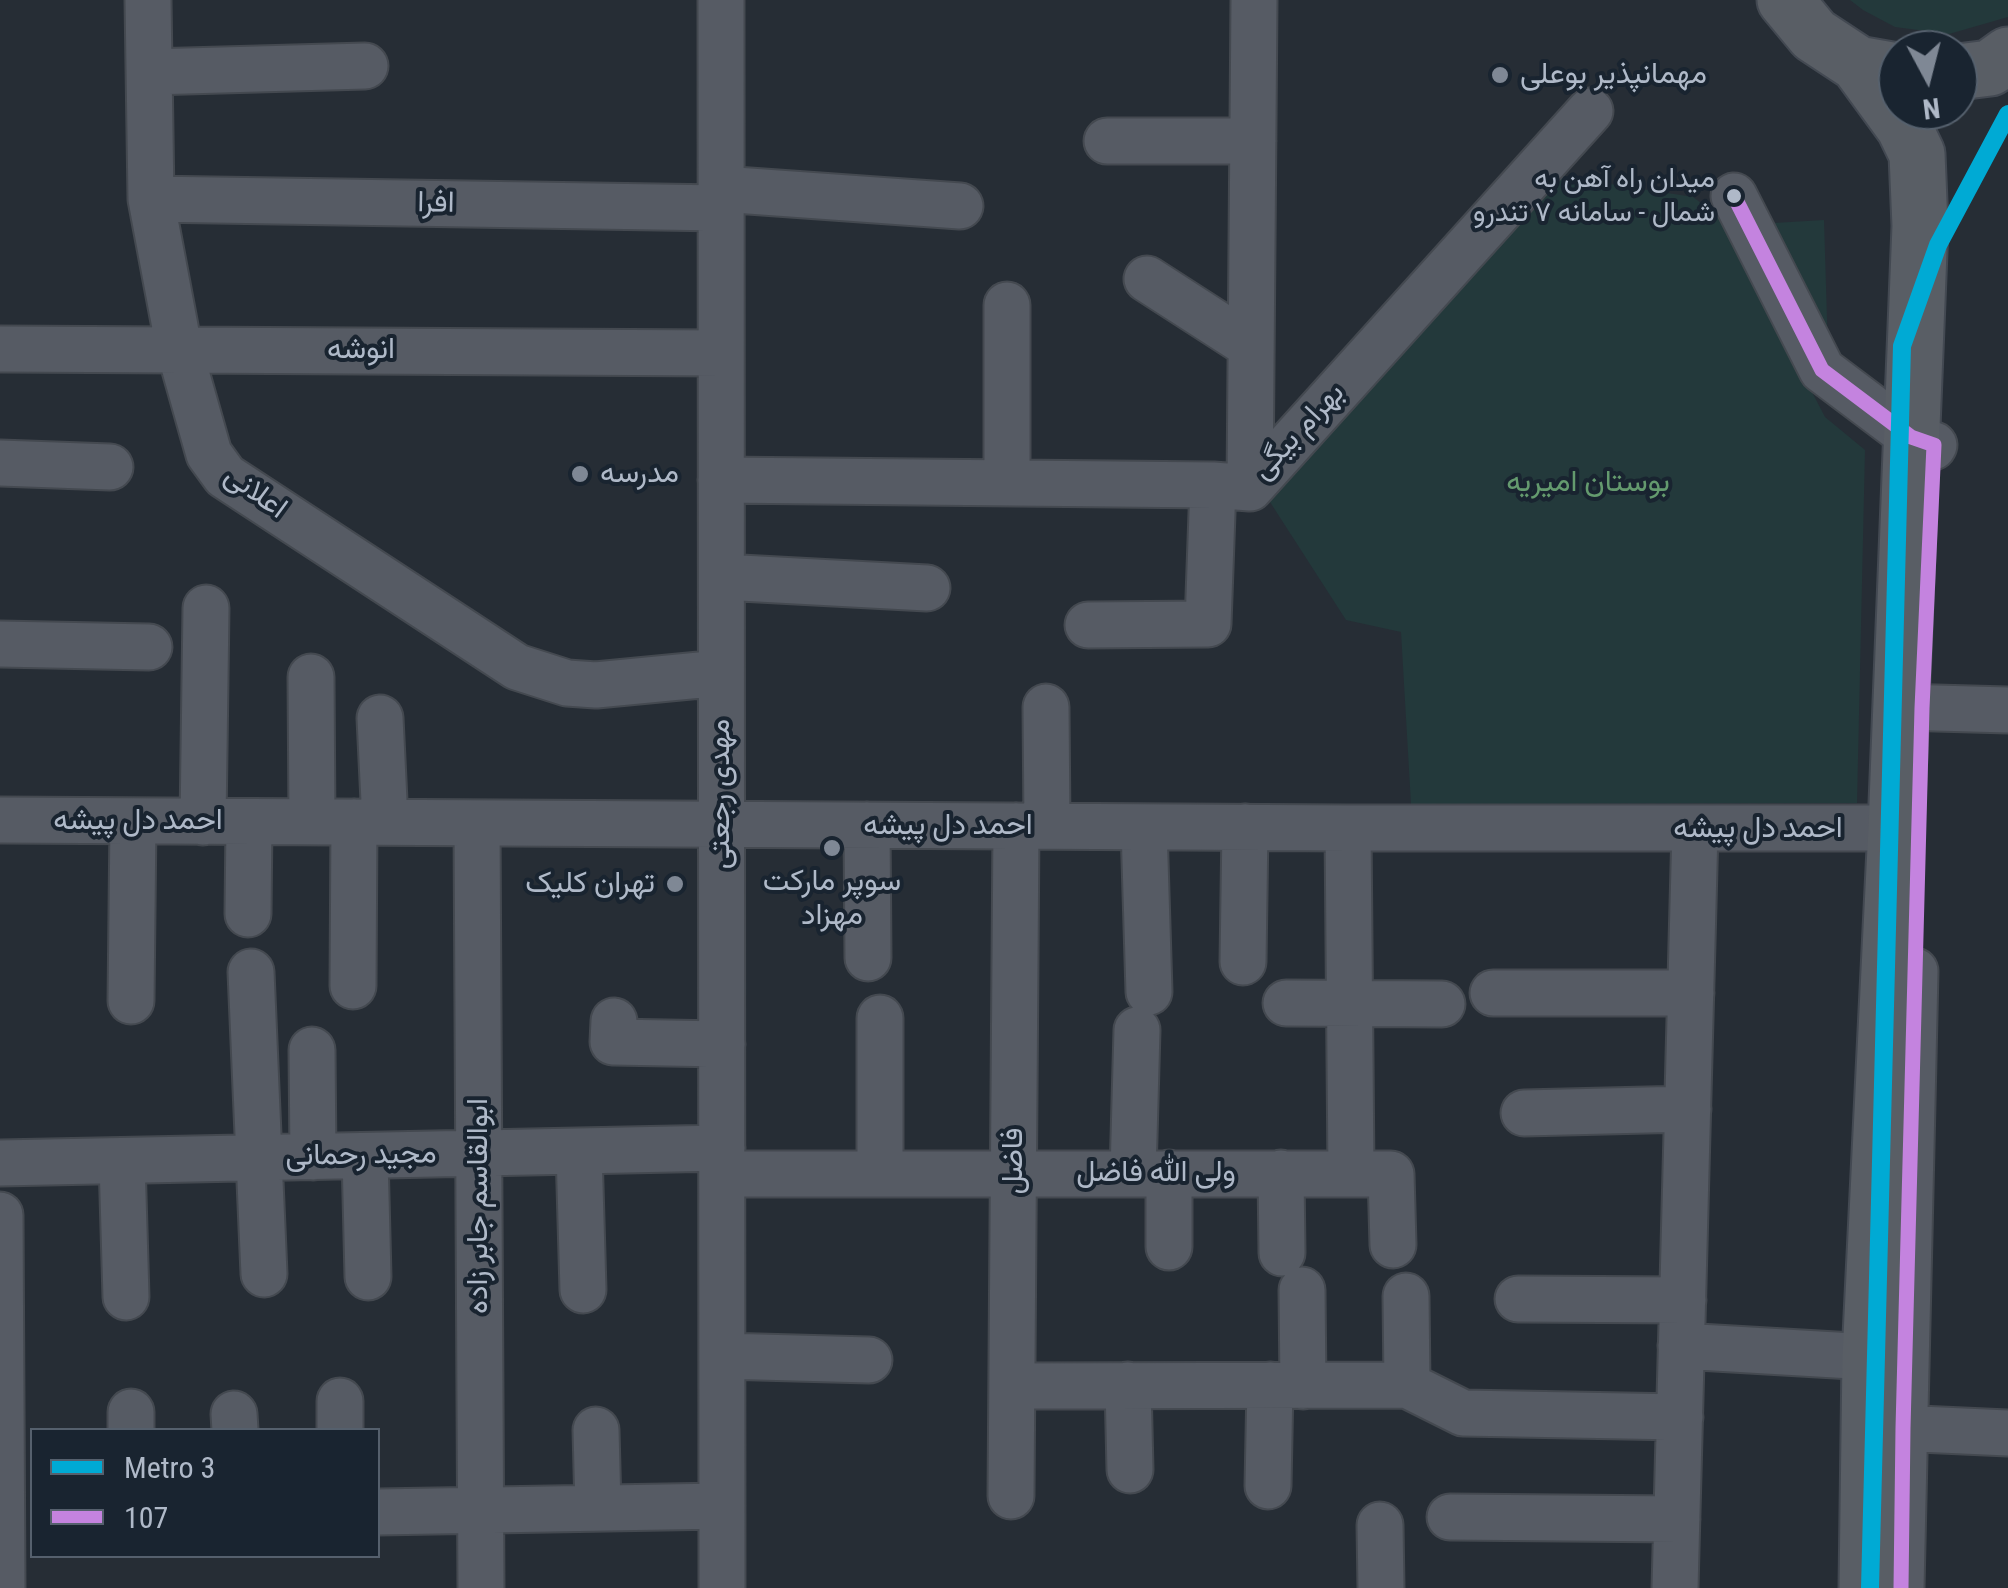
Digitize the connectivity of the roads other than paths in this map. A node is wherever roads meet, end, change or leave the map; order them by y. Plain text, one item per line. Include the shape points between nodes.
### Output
1 (148, 0) edge
2 (721, 0) edge
3 (1254, 0) edge
4 (1785, 0) edge
5 (364, 66) dead end
6 (1878, 67) edge
7 (150, 72) junction
8 (1590, 111) dead end
9 (1905, 130) edge
10 (1106, 141) dead end
11 (1253, 141) junction
12 (1734, 196) dead end
13 (152, 199) junction
14 (721, 199) junction
15 (960, 206) dead end
16 (1147, 279) dead end
17 (1007, 306) dead end
18 (1251, 346) junction
19 (179, 348) junction
20 (0, 349) edge
21 (722, 353) junction
22 (1911, 437) junction
23 (0, 463) edge
24 (110, 467) dead end
25 (721, 480) junction
26 (1008, 483) junction
27 (1231, 486) junction
28 (722, 577) junction
29 (927, 588) dead end
30 (206, 608) dead end
31 (1088, 625) dead end
32 (0, 644) edge
33 (148, 647) dead end
34 (721, 674) junction
35 (311, 677) dead end
36 (1046, 707) dead end
37 (1911, 708) junction
38 (2008, 710) edge
39 (380, 718) dead end
40 (0, 820) edge
41 (133, 821) junction
42 (203, 822) junction
43 (250, 822) junction
44 (351, 822) junction
45 (477, 823) junction
46 (722, 824) junction
47 (867, 825) junction
48 (1032, 826) junction
49 (1144, 826) junction
50 (1245, 827) junction
51 (1348, 828) junction
52 (1896, 828) junction
53 (1695, 829) junction
54 (248, 914) dead end
55 (868, 958) dead end
56 (1243, 962) dead end
57 (251, 972) dead end
58 (354, 986) dead end
59 (1493, 993) dead end
60 (1691, 993) junction
61 (132, 1000) dead end
62 (1286, 1003) dead end
63 (1349, 1003) junction
64 (1442, 1004) dead end
65 (880, 1018) dead end
66 (614, 1021) dead end
67 (722, 1044) junction
68 (312, 1050) dead end
69 (1688, 1110) junction
70 (1524, 1114) dead end
71 (579, 1152) junction
72 (479, 1153) junction
73 (365, 1156) junction
74 (313, 1157) junction
75 (258, 1158) junction
76 (122, 1161) junction
77 (722, 1161) junction
78 (0, 1163) edge
79 (880, 1173) junction
80 (1151, 1173) junction
81 (1281, 1173) junction
82 (1351, 1173) junction
83 (1014, 1174) junction
84 (0, 1215) edge
85 (1393, 1245) dead end
86 (1169, 1247) dead end
87 (264, 1274) dead end
88 (368, 1276) dead end
89 (583, 1290) dead end
90 (1406, 1296) dead end
91 (126, 1297) dead end
92 (1518, 1298) dead end
93 (1682, 1300) junction
94 (0, 1314) edge
95 (1682, 1346) junction
96 (722, 1356) junction
97 (1870, 1357) junction
98 (869, 1360) dead end
99 (1128, 1385) junction
100 (1407, 1385) junction
101 (1012, 1386) junction
102 (1286, 1386) junction
103 (1680, 1417) junction
104 (1886, 1427) junction
105 (596, 1430) dead end
106 (2008, 1433) edge
107 (1130, 1470) dead end
108 (1268, 1486) dead end
109 (1011, 1496) dead end
110 (722, 1506) junction
111 (598, 1508) junction
112 (481, 1510) junction
113 (380, 1512) edge
114 (1450, 1517) dead end
115 (17, 1518) edge
116 (1677, 1519) junction
117 (1380, 1525) dead end
118 (1, 1580) edge
119 (482, 1588) edge
120 (722, 1588) edge
121 (1381, 1588) edge
122 (1675, 1588) edge
123 (1867, 1588) edge
124 (1901, 1588) edge

1 - 7 street, اعلانی
2 - 14 street, مهدی رجعتی
3 - 11 street, بهرام بیگی
4 - 6 main road via 1814,36
5 - 7 street
7 - 13 street, اعلانی
8 - 27 street, بهرام بیگی
9 - 22 main road via 1917,154 1920,226
10 - 11 street
11 - 18 street, بهرام بیگی
12 - 22 street via 1822,370
13 - 14 street, افرا
13 - 19 street, اعلانی
14 - 15 street, افرا
14 - 21 street, مهدی رجعتی
16 - 18 street
17 - 26 street
18 - 27 street, بهرام بیگی
19 - 20 street, انوشه
19 - 21 street, انوشه
19 - 34 street, اعلانی via 208,454 226,476 518,668 596,686
21 - 25 street, مهدی رجعتی
22 - 37 main road
23 - 24 street
25 - 26 street
25 - 28 street, مهدی رجعتی
26 - 27 street
27 - 31 street via 1208,624
28 - 29 street
28 - 34 street, مهدی رجعتی
30 - 42 street
32 - 33 street
34 - 46 street, مهدی رجعتی
35 - 44 street
36 - 48 street, فاضل
37 - 38 street
37 - 52 main road
37 - 104 street
39 - 44 street
40 - 41 street, احمد دل پیشه
41 - 42 street, احمد دل پیشه
41 - 61 street
42 - 43 street, احمد دل پیشه
43 - 44 street, احمد دل پیشه
43 - 54 street
44 - 45 street, احمد دل پیشه
44 - 58 street
45 - 46 street, احمد دل پیشه
45 - 72 street, ابوالقاسم جابر زاده
46 - 47 street, احمد دل پیشه
46 - 67 street, مهدی رجعتی
47 - 48 street, احمد دل پیشه
47 - 55 street
48 - 49 street, احمد دل پیشه
48 - 83 street, فاضل
49 - 50 street, احمد دل پیشه
49 - 80 street
50 - 51 street, احمد دل پیشه
50 - 56 street
51 - 53 street, احمد دل پیشه
51 - 63 street
52 - 53 street, احمد دل پیشه
52 - 97 main road
53 - 60 street
57 - 75 street
59 - 60 street
60 - 69 street
62 - 63 street
63 - 64 street
63 - 82 street
65 - 79 street
66 - 67 street via 614,1042
67 - 77 street, مهدی رجعتی
68 - 74 street
69 - 70 street
69 - 93 street
71 - 72 street, مجید رحمانی
71 - 77 street, مجید رحمانی
71 - 89 street
72 - 73 street, مجید رحمانی
72 - 112 street, ابوالقاسم جابر زاده
73 - 74 street, مجید رحمانی
73 - 88 street
74 - 75 street, مجید رحمانی
75 - 76 street, مجید رحمانی
75 - 87 street
76 - 78 street, مجید رحمانی
76 - 91 street
77 - 79 street, ولی الله فاضل
77 - 96 street, مهدی رجعتی
79 - 83 street, ولی الله فاضل
80 - 81 street, ولی الله فاضل
80 - 83 street, ولی الله فاضل
80 - 86 street
81 - 82 street, ولی الله فاضل
81 - 102 street via 1292,1271
82 - 85 street, ولی الله فاضل via 1391,1174
83 - 101 street, فاضل
84 - 94 street
90 - 100 street
92 - 93 street
93 - 95 street
94 - 115 street
95 - 97 street
95 - 103 street
96 - 98 street
96 - 110 street, مهدی رجعتی
97 - 104 main road
99 - 101 street
99 - 102 street
99 - 107 street
100 - 102 street
100 - 103 street via 1463,1413
101 - 109 street, فاضل
102 - 108 street
103 - 116 street
104 - 106 street
104 - 123 main road
104 - 124 street
105 - 111 street
110 - 111 street
110 - 120 street, مهدی رجعتی
111 - 112 street
112 - 113 street
112 - 119 street, ابوالقاسم جابر زاده
114 - 116 street
115 - 118 street
116 - 122 street
117 - 121 street

